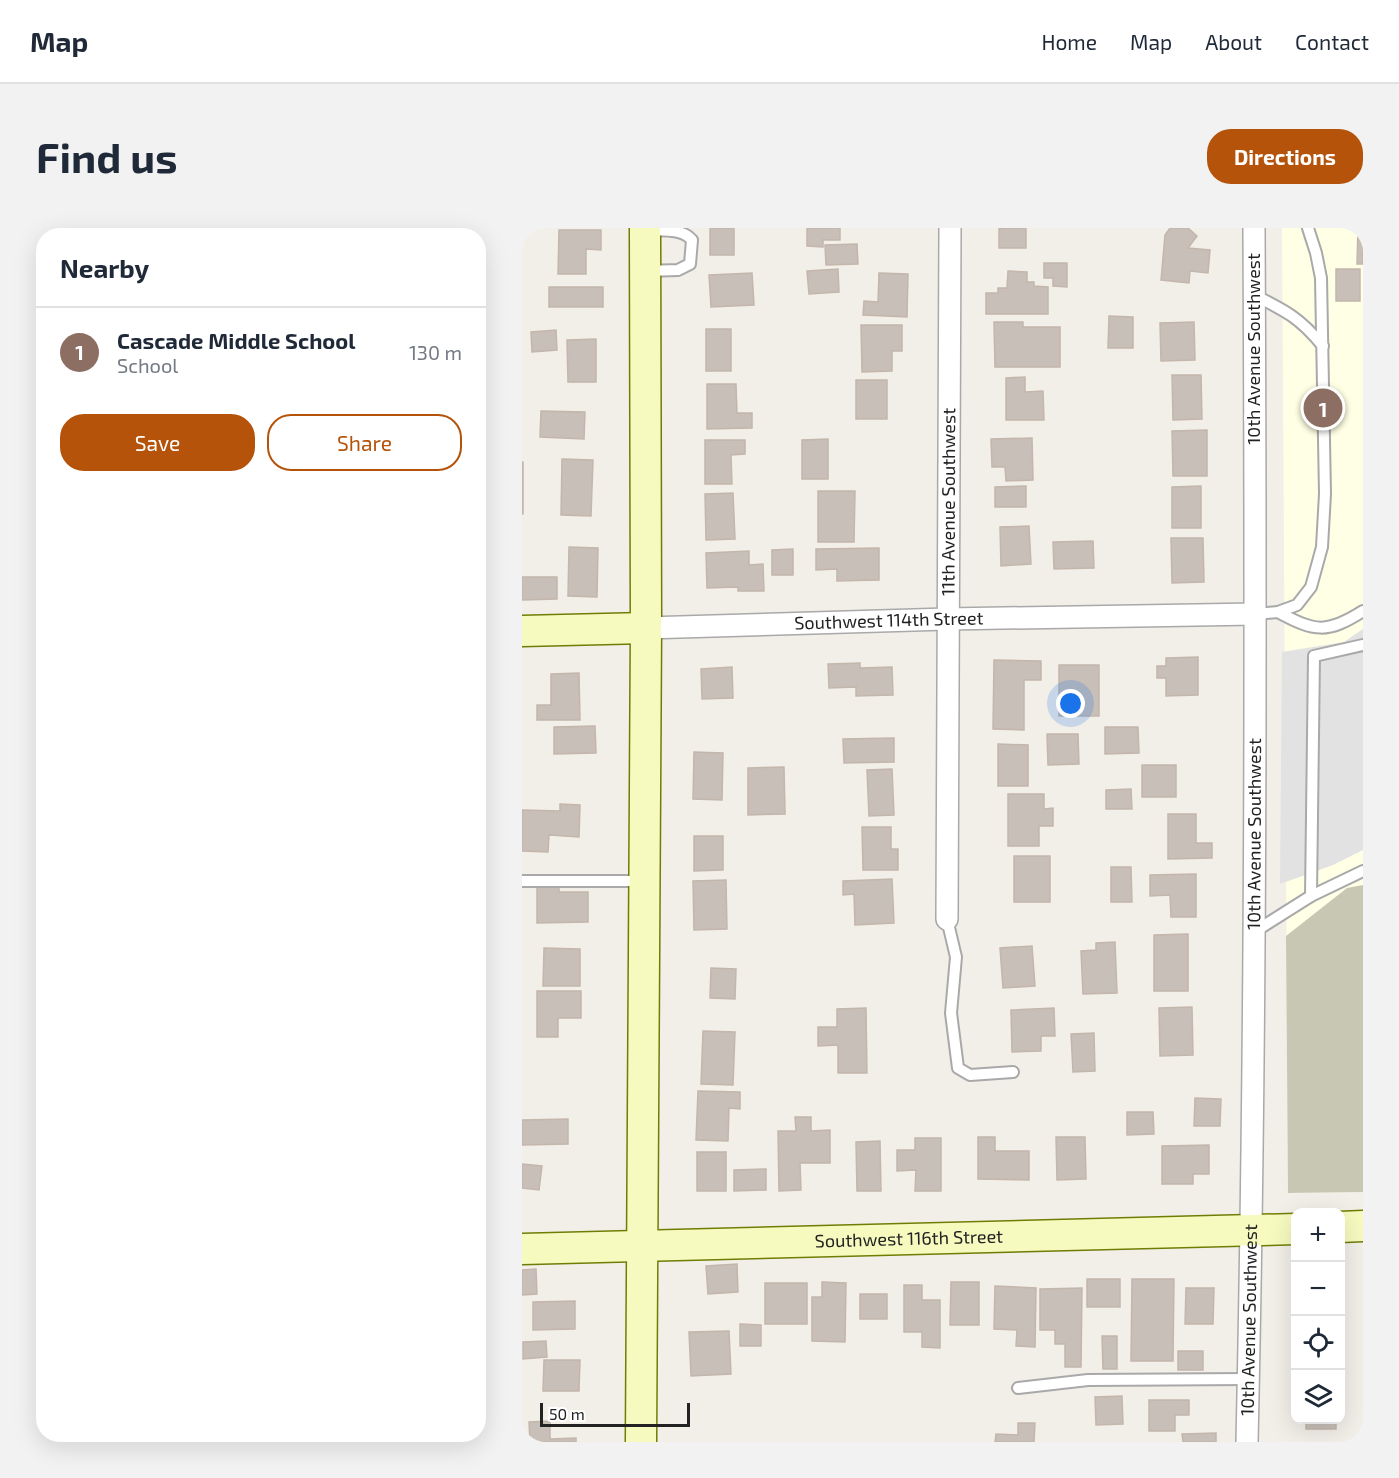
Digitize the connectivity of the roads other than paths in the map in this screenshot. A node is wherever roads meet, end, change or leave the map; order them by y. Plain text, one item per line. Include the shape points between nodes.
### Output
1 (950, 228) edge
2 (1254, 228) edge
3 (1308, 228) edge
4 (645, 229) edge
5 (645, 271) junction
6 (1254, 295) junction
7 (1323, 346) junction
8 (1363, 611) edge
9 (1278, 612) junction
10 (1256, 614) junction
11 (947, 619) junction
12 (646, 628) junction
13 (522, 631) edge
14 (1363, 645) edge
15 (1363, 871) edge
16 (522, 881) edge
17 (645, 881) junction
18 (1311, 896) junction
19 (947, 919) joint
20 (1254, 933) junction
21 (1012, 1072) dead end
22 (1363, 1226) edge
23 (1345, 1227) edge
24 (1291, 1229) edge
25 (1252, 1230) junction
26 (642, 1247) junction
27 (522, 1249) edge
28 (1249, 1379) junction
29 (1018, 1388) dead end
30 (641, 1442) edge
31 (1247, 1442) edge

1 - 11 street, 11th Avenue Southwest
2 - 6 street, 10th Avenue Southwest
3 - 7 lane via 1321,278
4 - 5 street
4 - 5 lane via 677,231 692,240 690,264 678,270
5 - 12 street
6 - 7 lane via 1291,314
6 - 10 street, 10th Avenue Southwest
7 - 9 lane via 1322,547 1311,587 1297,605
8 - 9 lane via 1345,623 1323,629 1302,626
9 - 10 lane
10 - 11 street, Southwest 114th Street
10 - 20 street, 10th Avenue Southwest
11 - 12 street, Southwest 114th Street
11 - 19 street, 11th Avenue Southwest
12 - 13 street, Southwest 114th Street
12 - 17 street
14 - 18 lane via 1314,656
15 - 18 lane
16 - 17 lane
17 - 26 street
18 - 20 lane
19 - 21 lane via 956,957 951,1013 958,1068 970,1075
20 - 25 street, 10th Avenue Southwest
22 - 23 street
24 - 25 street, Southwest 116th Street
25 - 26 street, Southwest 116th Street
25 - 28 street, 10th Avenue Southwest
26 - 27 street, Southwest 116th Street
26 - 30 street
28 - 29 lane via 1088,1380
28 - 31 street, 10th Avenue Southwest

